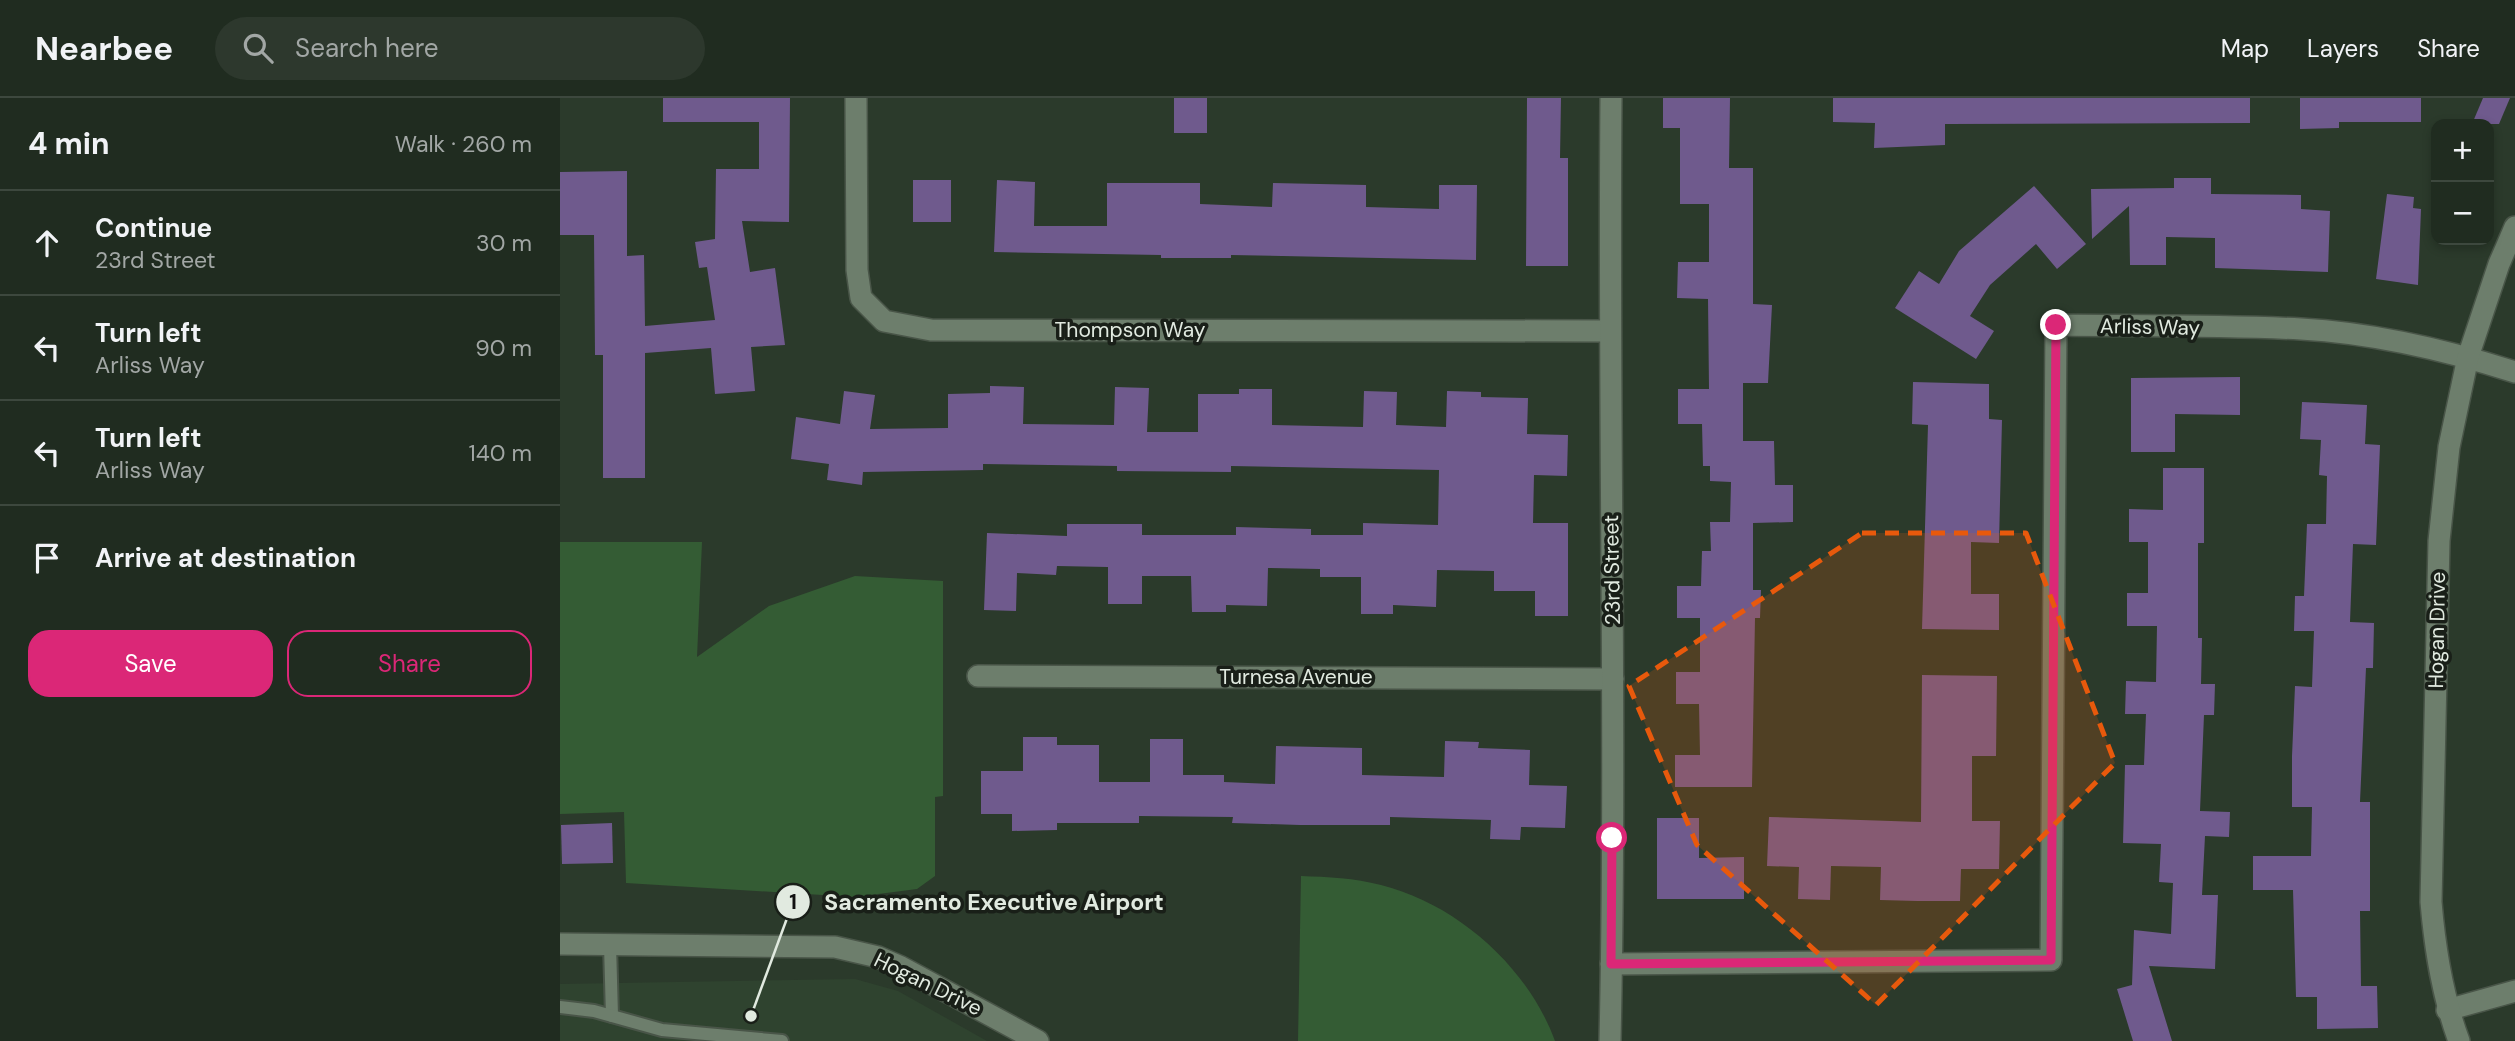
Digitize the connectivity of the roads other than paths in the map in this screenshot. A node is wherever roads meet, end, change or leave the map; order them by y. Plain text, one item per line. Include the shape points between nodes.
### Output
1 (856, 98) edge
2 (1611, 98) edge
3 (2515, 227) edge
4 (1609, 331) junction
5 (2468, 357) junction
6 (2515, 372) edge
7 (978, 676) dead end
8 (1613, 679) junction
9 (560, 944) edge
10 (610, 945) junction
11 (1611, 964) junction
12 (2515, 990) edge
13 (560, 1007) edge
14 (2447, 1010) junction
15 (612, 1016) junction
16 (782, 1041) edge
17 (1038, 1041) edge
18 (1609, 1041) edge
19 (2459, 1041) edge

1 - 4 street, Thompson Way via 861,298 884,321 931,330
2 - 4 street, 23rd Street
3 - 5 street, Hogan Drive
4 - 8 street, 23rd Street
5 - 6 street, Arliss Way
5 - 11 street, Arliss Way via 2393,340 2303,329 2056,325 2051,960
5 - 14 street, Hogan Drive via 2449,447 2439,541 2431,902 2435,953
7 - 8 street, Turnesa Avenue
8 - 11 street, 23rd Street
9 - 10 street, Hogan Drive
10 - 15 lane
10 - 17 street, Hogan Drive via 835,947 901,967
11 - 18 street, 23rd Street
12 - 14 street
13 - 15 lane
14 - 19 street, Hogan Drive
15 - 16 lane via 662,1030

